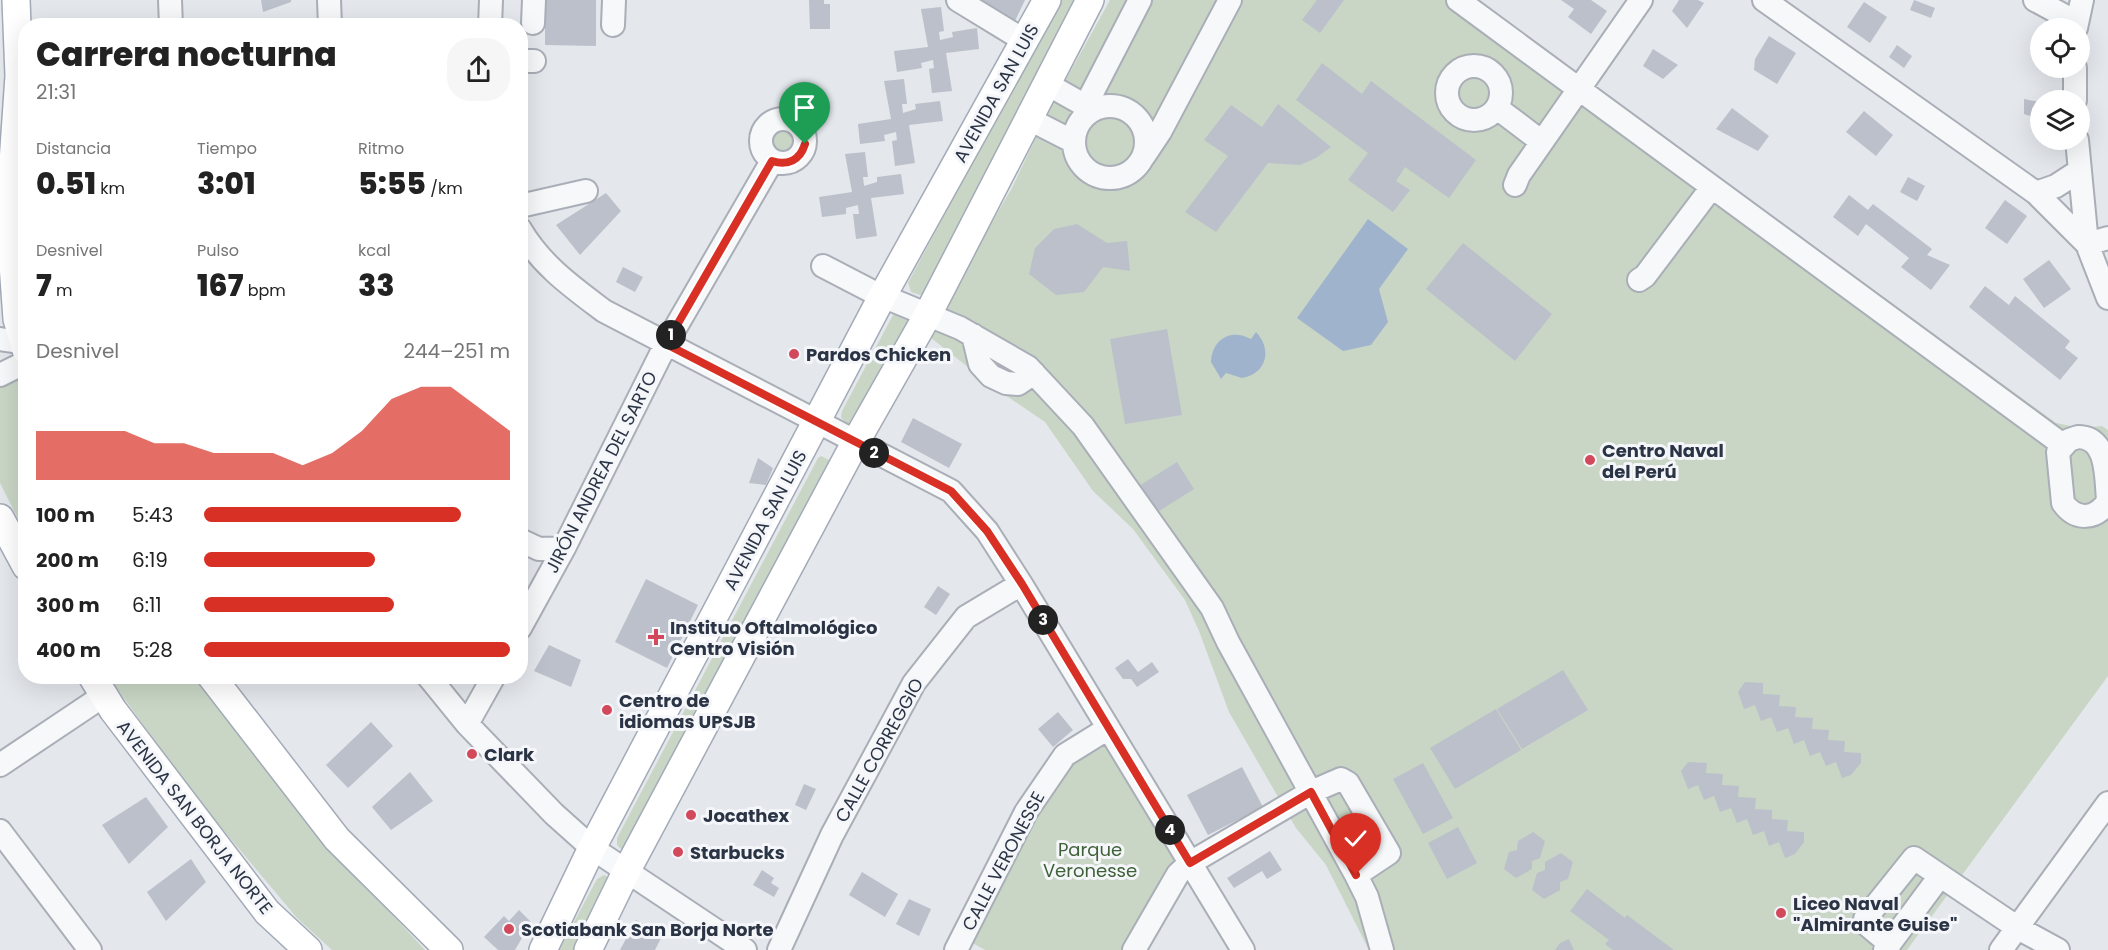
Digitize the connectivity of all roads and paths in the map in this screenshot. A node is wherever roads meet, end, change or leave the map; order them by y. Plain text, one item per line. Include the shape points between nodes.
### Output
1 (16, 0) edge
2 (170, 0) edge
3 (328, 0) edge
4 (491, 0) edge
5 (534, 0) edge
6 (614, 0) edge
7 (958, 0) edge
8 (1047, 0) edge
9 (1090, 0) edge
10 (1140, 0) edge
11 (1230, 0) edge
12 (1458, 0) edge
13 (1641, 0) edge
14 (1764, 0) edge
15 (2035, 0) edge
16 (2082, 0) edge
17 (171, 18) edge
18 (329, 18) edge
19 (490, 18) edge
20 (2065, 18) edge
21 (2078, 18) edge
22 (533, 23) dead end
23 (613, 25) dead end
24 (1025, 40) junction
25 (18, 51) edge
26 (1047, 84) junction
27 (1581, 89) junction
28 (18, 90) edge
29 (1497, 108) dead end
30 (1093, 110) junction
31 (1029, 119) junction
32 (1074, 142) junction
33 (1542, 142) junction
34 (2078, 150) edge
35 (1141, 160) junction
36 (772, 161) dead end
37 (2079, 171) junction
38 (1515, 185) dead end
39 (1712, 187) junction
40 (586, 191) dead end
41 (2036, 193) junction
42 (528, 204) edge
43 (2097, 241) edge
44 (528, 242) edge
45 (823, 266) dead end
46 (1639, 280) dead end
47 (883, 296) junction
48 (2108, 298) edge
49 (928, 314) junction
50 (18, 323) edge
51 (666, 344) junction
52 (18, 350) edge
53 (0, 375) edge
54 (816, 423) junction
55 (855, 443) junction
56 (2063, 445) dead end
57 (0, 518) edge
58 (528, 544) edge
59 (564, 548) junction
60 (18, 551) edge
61 (528, 557) edge
62 (547, 580) junction
63 (1022, 584) junction
64 (528, 614) edge
65 (217, 684) edge
66 (434, 684) edge
67 (490, 684) edge
68 (97, 686) edge
69 (467, 724) junction
70 (1107, 729) junction
71 (0, 765) edge
72 (1311, 792) junction
73 (2108, 802) edge
74 (0, 831) edge
75 (592, 848) junction
76 (1190, 863) junction
77 (627, 870) junction
78 (1356, 875) junction
79 (1947, 880) junction
80 (2018, 928) junction
81 (1887, 947) edge
82 (90, 950) edge
83 (308, 950) edge
84 (449, 950) edge
85 (543, 950) edge
86 (588, 950) edge
87 (745, 950) edge
88 (779, 950) edge
89 (956, 950) edge
90 (1134, 950) edge
91 (1244, 950) edge
92 (1382, 950) edge
93 (2001, 950) edge
94 (2058, 950) edge

1 - 25 main road
2 - 17 street
3 - 18 street
4 - 19 street
5 - 22 street
6 - 23 street
7 - 24 street
8 - 24 main road, AVENIDA SAN LUIS
9 - 26 main road
10 - 30 street via 1091,95
11 - 35 street
12 - 27 street
13 - 27 street
14 - 41 street
15 - 20 street
16 - 21 street
24 - 47 main road, AVENIDA SAN LUIS
26 - 30 street
26 - 31 main road
27 - 33 street
27 - 39 street
28 - 50 main road via 12,177
29 - 33 street
30 - 32 street via 1079,124
30 - 35 street via 1115,106 1135,117 1145,137
31 - 32 street
31 - 49 main road
32 - 35 street via 1082,164 1101,177 1124,175
33 - 38 street
34 - 37 street
36 - 51 street, JIRÓN ANDREA DEL SARTO
37 - 41 street
37 - 43 street
39 - 46 street
39 - 56 street
40 - 42 street
41 - 43 street
43 - 48 street
44 - 51 street via 555,273 604,311
45 - 47 street
47 - 49 street
47 - 54 main road, AVENIDA SAN LUIS
49 - 55 main road
49 - 72 street via 973,335 1034,373 1083,426 1212,608
51 - 54 street
51 - 59 street, JIRÓN ANDREA DEL SARTO
52 - 53 street
54 - 55 street
54 - 75 main road, AVENIDA SAN LUIS
55 - 63 street via 951,491 987,531
55 - 77 main road
57 - 60 main road
58 - 59 street via 539,549
59 - 62 street, JIRÓN ANDREA DEL SARTO
61 - 62 street
62 - 64 street, JIRÓN ANDREA DEL SARTO
63 - 70 street
63 - 88 street, CALLE CORREGGIO via 966,617 914,683 832,835
65 - 84 main road via 337,840
66 - 69 street
67 - 69 street
68 - 71 street
68 - 83 main road, AVENIDA SAN BORJA NORTE via 267,912
69 - 75 street
70 - 76 street
70 - 89 street, CALLE VERONESSE via 1065,755 1026,812
72 - 76 street
72 - 78 street
72 - 78 street via 1341,779 1347,781 1389,853
73 - 80 street
74 - 82 street
75 - 77 street
75 - 85 main road, AVENIDA SAN LUIS
76 - 90 street via 1178,874
76 - 91 street
77 - 86 main road
77 - 87 street
78 - 92 street
79 - 80 street
79 - 81 street
79 - 81 street via 1912,858 1865,919
80 - 93 street
80 - 94 street

